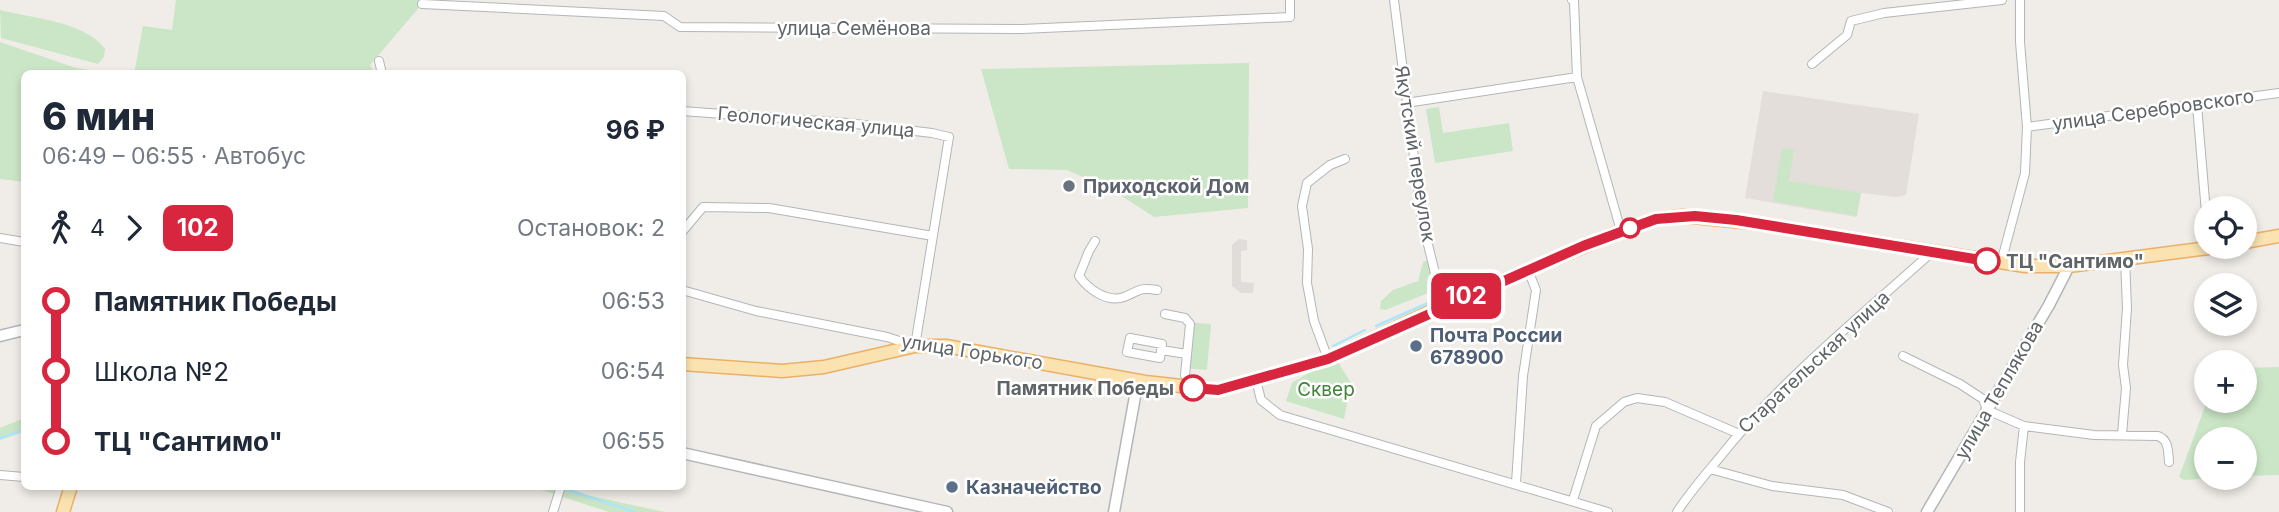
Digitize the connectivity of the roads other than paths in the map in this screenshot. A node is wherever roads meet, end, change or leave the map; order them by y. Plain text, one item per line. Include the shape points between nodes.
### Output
1 (1290, 0) edge
2 (1394, 0) edge
3 (1572, 0) edge
4 (2002, 0) edge
5 (2020, 0) edge
6 (422, 4) dead end
7 (379, 61) dead end
8 (1812, 64) dead end
9 (381, 70) edge
10 (1577, 77) junction
11 (2279, 93) edge
12 (1406, 103) junction
13 (2197, 105) junction
14 (686, 111) edge
15 (2027, 127) junction
16 (1345, 159) dead end
17 (2205, 196) edge
18 (686, 227) edge
19 (1621, 231) junction
20 (933, 236) junction
21 (2279, 236) edge
22 (0, 238) edge
23 (2257, 240) edge
24 (1095, 241) dead end
25 (21, 242) edge
26 (2194, 250) edge
27 (1933, 252) junction
28 (2125, 259) junction
29 (2001, 263) junction
30 (2068, 266) junction
31 (1528, 270) junction
32 (1157, 290) dead end
33 (686, 291) edge
34 (1443, 306) junction
35 (1165, 314) dead end
36 (21, 331) edge
37 (0, 336) edge
38 (915, 346) junction
39 (1161, 350) dead end
40 (1187, 354) junction
41 (1903, 356) dead end
42 (1328, 359) junction
43 (686, 364) edge
44 (1185, 375) dead end
45 (1138, 380) junction
46 (1256, 380) junction
47 (1987, 410) junction
48 (2025, 426) junction
49 (1737, 433) junction
50 (2122, 434) junction
51 (686, 454) edge
52 (2168, 462) dead end
53 (1710, 469) junction
54 (0, 475) edge
55 (21, 477) edge
56 (1516, 483) junction
57 (70, 490) edge
58 (560, 490) edge
59 (1573, 500) junction
60 (62, 512) edge
61 (553, 512) edge
62 (947, 512) edge
63 (1114, 512) edge
64 (1608, 512) edge
65 (1677, 512) edge
66 (1888, 512) edge
67 (1927, 512) edge
68 (2020, 512) edge

1 - 6 street, улица Семёнова via 1290,17 1022,29 680,27 664,16
2 - 12 street, Якутский переулок
3 - 10 street
4 - 8 street via 1852,21 1847,35
5 - 15 street
7 - 9 street
10 - 12 street
10 - 19 street
11 - 13 street, улица Серебровского
12 - 34 street, Якутский переулок via 1422,220
13 - 15 street, улица Серебровского
13 - 17 street
14 - 20 street, Геологическая улица via 847,123 949,137
15 - 29 street via 2025,173
16 - 42 street via 1330,164 1307,183 1302,206 1307,283
18 - 20 street via 703,207 769,208
19 - 27 main road, улица Горького via 1656,219 1695,216
19 - 31 main road, улица Горького
20 - 38 street
21 - 23 main road
22 - 25 street
24 - 32 street via 1079,276 1086,285 1109,298 1144,288
26 - 28 main road, улица Горького
27 - 29 main road, улица Горького
27 - 49 street, Старательская улица
28 - 30 main road, улица Горького
28 - 50 street
29 - 30 main road, улица Горького
30 - 47 street, улица Теплякова
31 - 34 main road, улица Горького
31 - 56 street via 1536,290 1523,376
33 - 38 street, улица Горького
34 - 42 main road, улица Горького
35 - 40 street via 1185,318 1190,324
36 - 37 street
38 - 43 main road via 824,367 782,371
38 - 45 main road, улица Горького via 946,346
39 - 40 street
40 - 44 street
41 - 47 street via 1960,384 1983,399
42 - 46 main road, улица Горького
45 - 46 main road, улица Горького via 1218,390
45 - 63 street
46 - 56 street via 1261,400 1280,415
47 - 48 street
47 - 67 street, улица Теплякова
48 - 50 street
48 - 68 street
49 - 53 street, Старательская улица
49 - 59 street via 1665,402 1637,398 1623,402 1596,425
50 - 52 street via 2164,438
51 - 62 street
53 - 65 street, Старательская улица
53 - 66 street via 1772,486 1843,495
54 - 55 street
56 - 59 street
57 - 60 main road
58 - 61 street
59 - 64 street

